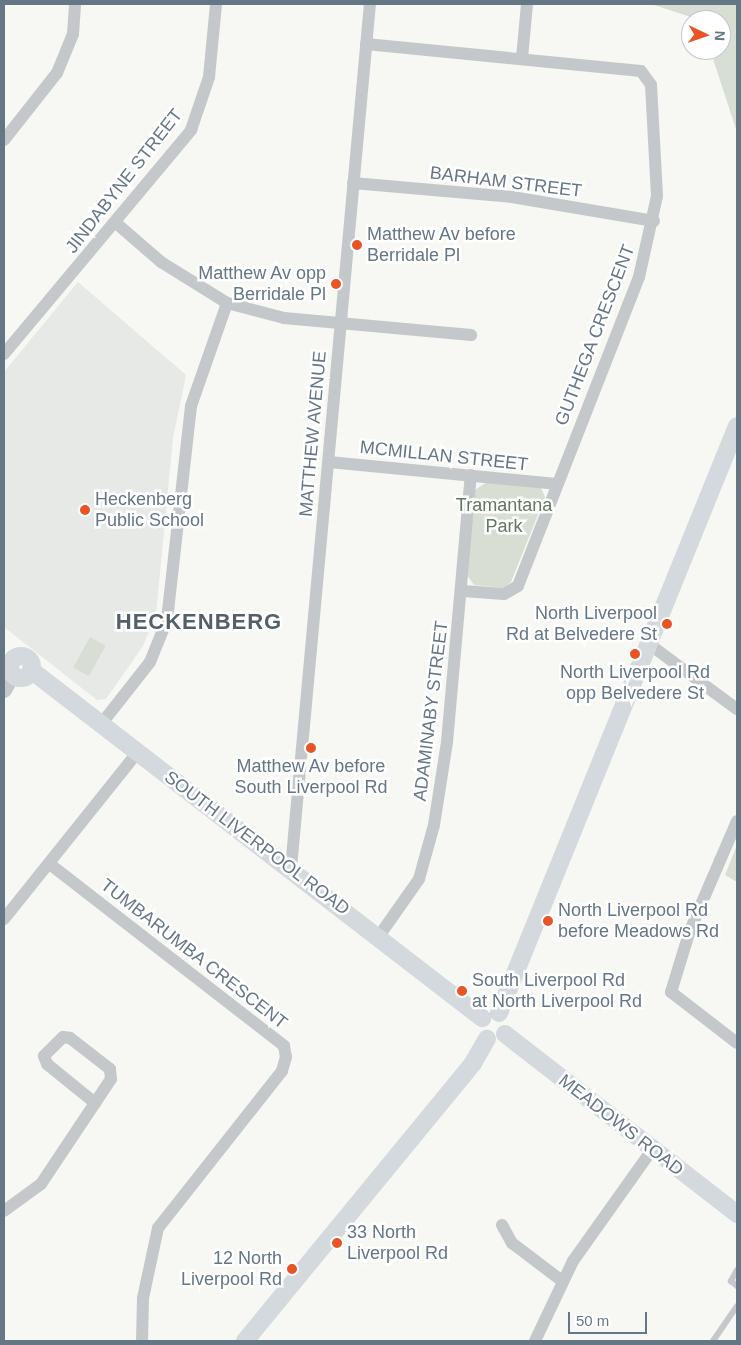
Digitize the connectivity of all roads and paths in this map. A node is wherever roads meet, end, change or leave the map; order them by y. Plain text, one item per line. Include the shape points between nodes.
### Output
1 (75, 4) edge
2 (216, 4) edge
3 (370, 4) edge
4 (528, 4) edge
5 (366, 44) junction
6 (522, 58) junction
7 (4, 140) edge
8 (353, 183) junction
9 (654, 221) junction
10 (116, 223) junction
11 (227, 303) junction
12 (341, 323) junction
13 (471, 335) dead end
14 (4, 354) edge
15 (737, 426) edge
16 (329, 462) junction
17 (471, 475) junction
18 (556, 484) junction
19 (463, 592) junction
20 (650, 644) junction
21 (11, 660) edge
22 (4, 690) edge
23 (737, 709) edge
24 (102, 723) junction
25 (138, 752) junction
26 (737, 821) edge
27 (51, 865) junction
28 (291, 868) junction
29 (4, 919) edge
30 (379, 936) junction
31 (499, 1013) junction
32 (482, 1018) junction
33 (505, 1034) junction
34 (487, 1039) junction
35 (737, 1043) edge
36 (95, 1103) junction
37 (652, 1150) junction
38 (4, 1211) edge
39 (737, 1214) edge
40 (502, 1225) dead end
41 (737, 1270) edge
42 (562, 1281) junction
43 (737, 1286) edge
44 (737, 1306) edge
45 (142, 1341) edge
46 (245, 1341) edge
47 (535, 1341) edge
48 (713, 1341) edge

1 - 7 street via 73,34 57,73
2 - 10 street, JINDABYNE STREET via 202,105 191,130
3 - 5 street, MATTHEW AVENUE
4 - 6 street
5 - 6 street, GUTHEGA CRESCENT
5 - 8 street, MATTHEW AVENUE
6 - 9 street, GUTHEGA CRESCENT via 648,75 656,166
8 - 9 street, BARHAM STREET via 512,197
8 - 12 street, MATTHEW AVENUE
9 - 18 street, GUTHEGA CRESCENT via 639,278
10 - 11 street via 161,262
10 - 14 street, JINDABYNE STREET
11 - 12 street via 284,318
11 - 24 street via 193,394 167,620 150,662
12 - 13 street
12 - 16 street, MATTHEW AVENUE
15 - 20 main road
16 - 17 street, MCMILLAN STREET
16 - 28 street, MATTHEW AVENUE
17 - 18 street, MCMILLAN STREET
17 - 19 street, ADAMINABY STREET
18 - 19 street, GUTHEGA CRESCENT via 518,586 504,594
19 - 30 street, ADAMINABY STREET via 443,776 426,859 411,894
20 - 23 street
20 - 31 main road
21 - 22 street
21 - 24 main road, SOUTH LIVERPOOL ROAD via 30,660 31,670
24 - 25 main road, SOUTH LIVERPOOL ROAD
25 - 27 street
25 - 28 main road, SOUTH LIVERPOOL ROAD
26 - 35 street via 690,930 672,992
27 - 29 street
27 - 45 street, TUMBARUMBA CRESCENT via 284,1046 286,1057 282,1071 158,1228 143,1298
28 - 30 main road, SOUTH LIVERPOOL ROAD
30 - 32 main road, SOUTH LIVERPOOL ROAD
31 - 32 main road
31 - 33 main road via 507,1023
32 - 34 main road via 480,1031
33 - 34 main road via 497,1040
33 - 37 main road, MEADOWS ROAD
34 - 46 main road via 473,1063
36 - 36 street via 111,1079 110,1068 70,1038 63,1037 44,1056 47,1064
36 - 38 street via 42,1184
37 - 39 main road, MEADOWS ROAD
37 - 42 street
40 - 42 street via 512,1243
41 - 43 lane via 731,1281
42 - 47 street
44 - 48 lane

